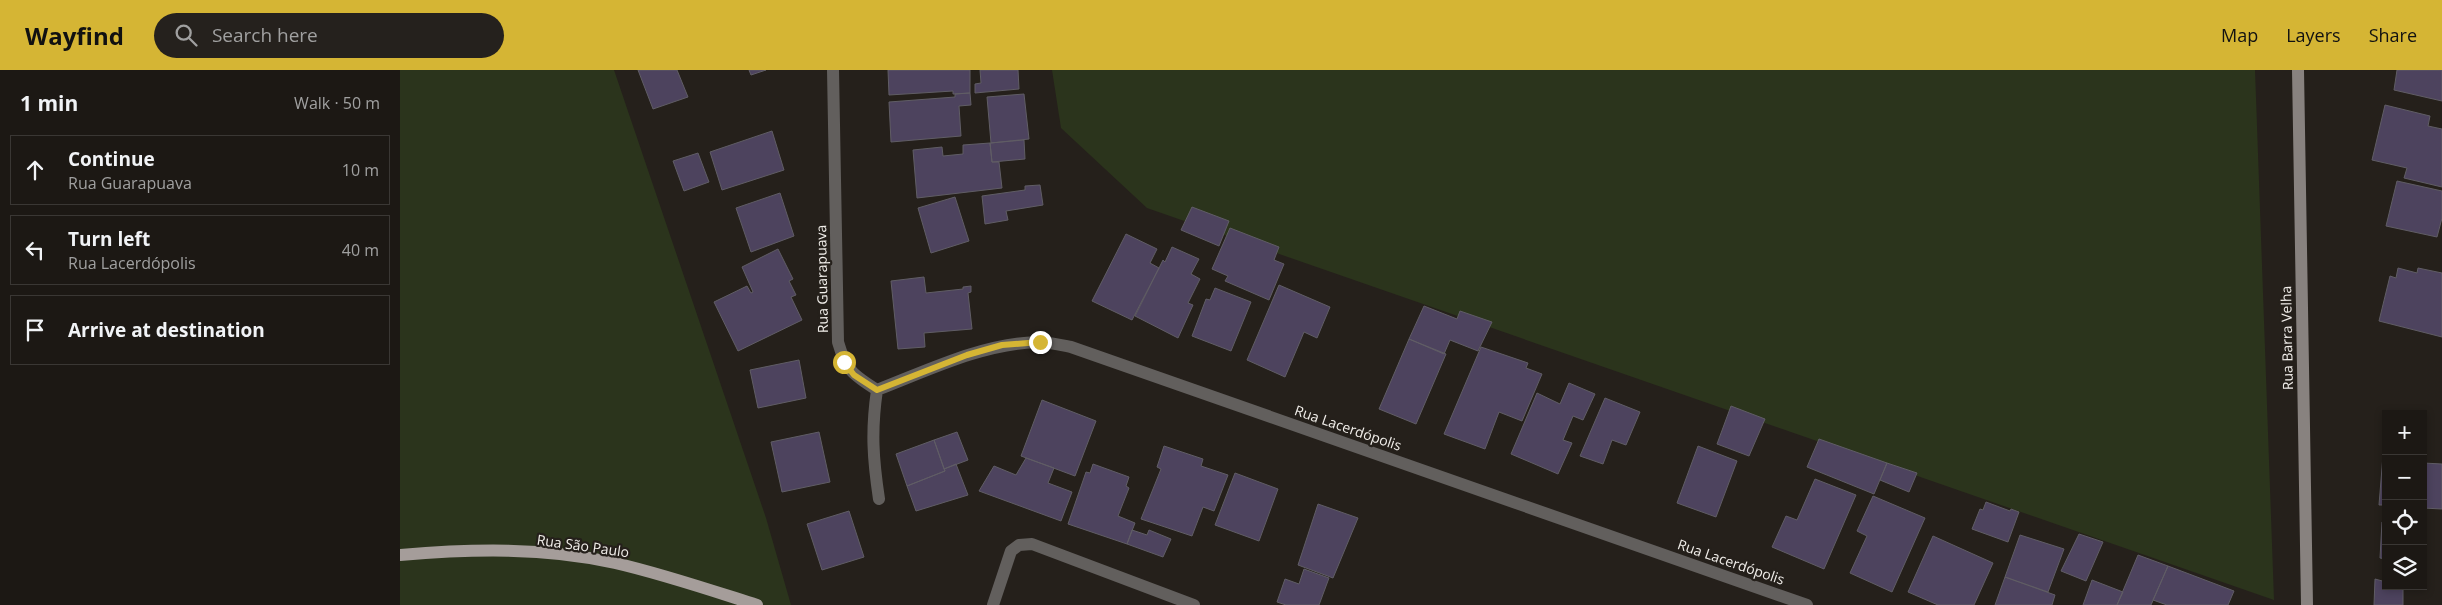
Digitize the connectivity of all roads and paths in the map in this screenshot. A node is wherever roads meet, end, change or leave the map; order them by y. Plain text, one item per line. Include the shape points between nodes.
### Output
1 (833, 70) edge
2 (2298, 70) edge
3 (877, 390) junction
4 (879, 499) dead end
5 (400, 556) edge
6 (757, 605) edge
7 (992, 605) edge
8 (1194, 605) edge
9 (1807, 605) edge
10 (2307, 605) edge

1 - 3 street, Rua Guarapuava via 838,342 844,362 854,375
2 - 10 street, Rua Barra Velha
3 - 4 street via 872,455
3 - 9 street, Rua Lacerdópolis via 1002,345 1040,342 1072,347
5 - 6 main road, Rua São Paulo via 497,550 556,555 614,563
7 - 8 street via 1011,551 1019,545 1032,544

